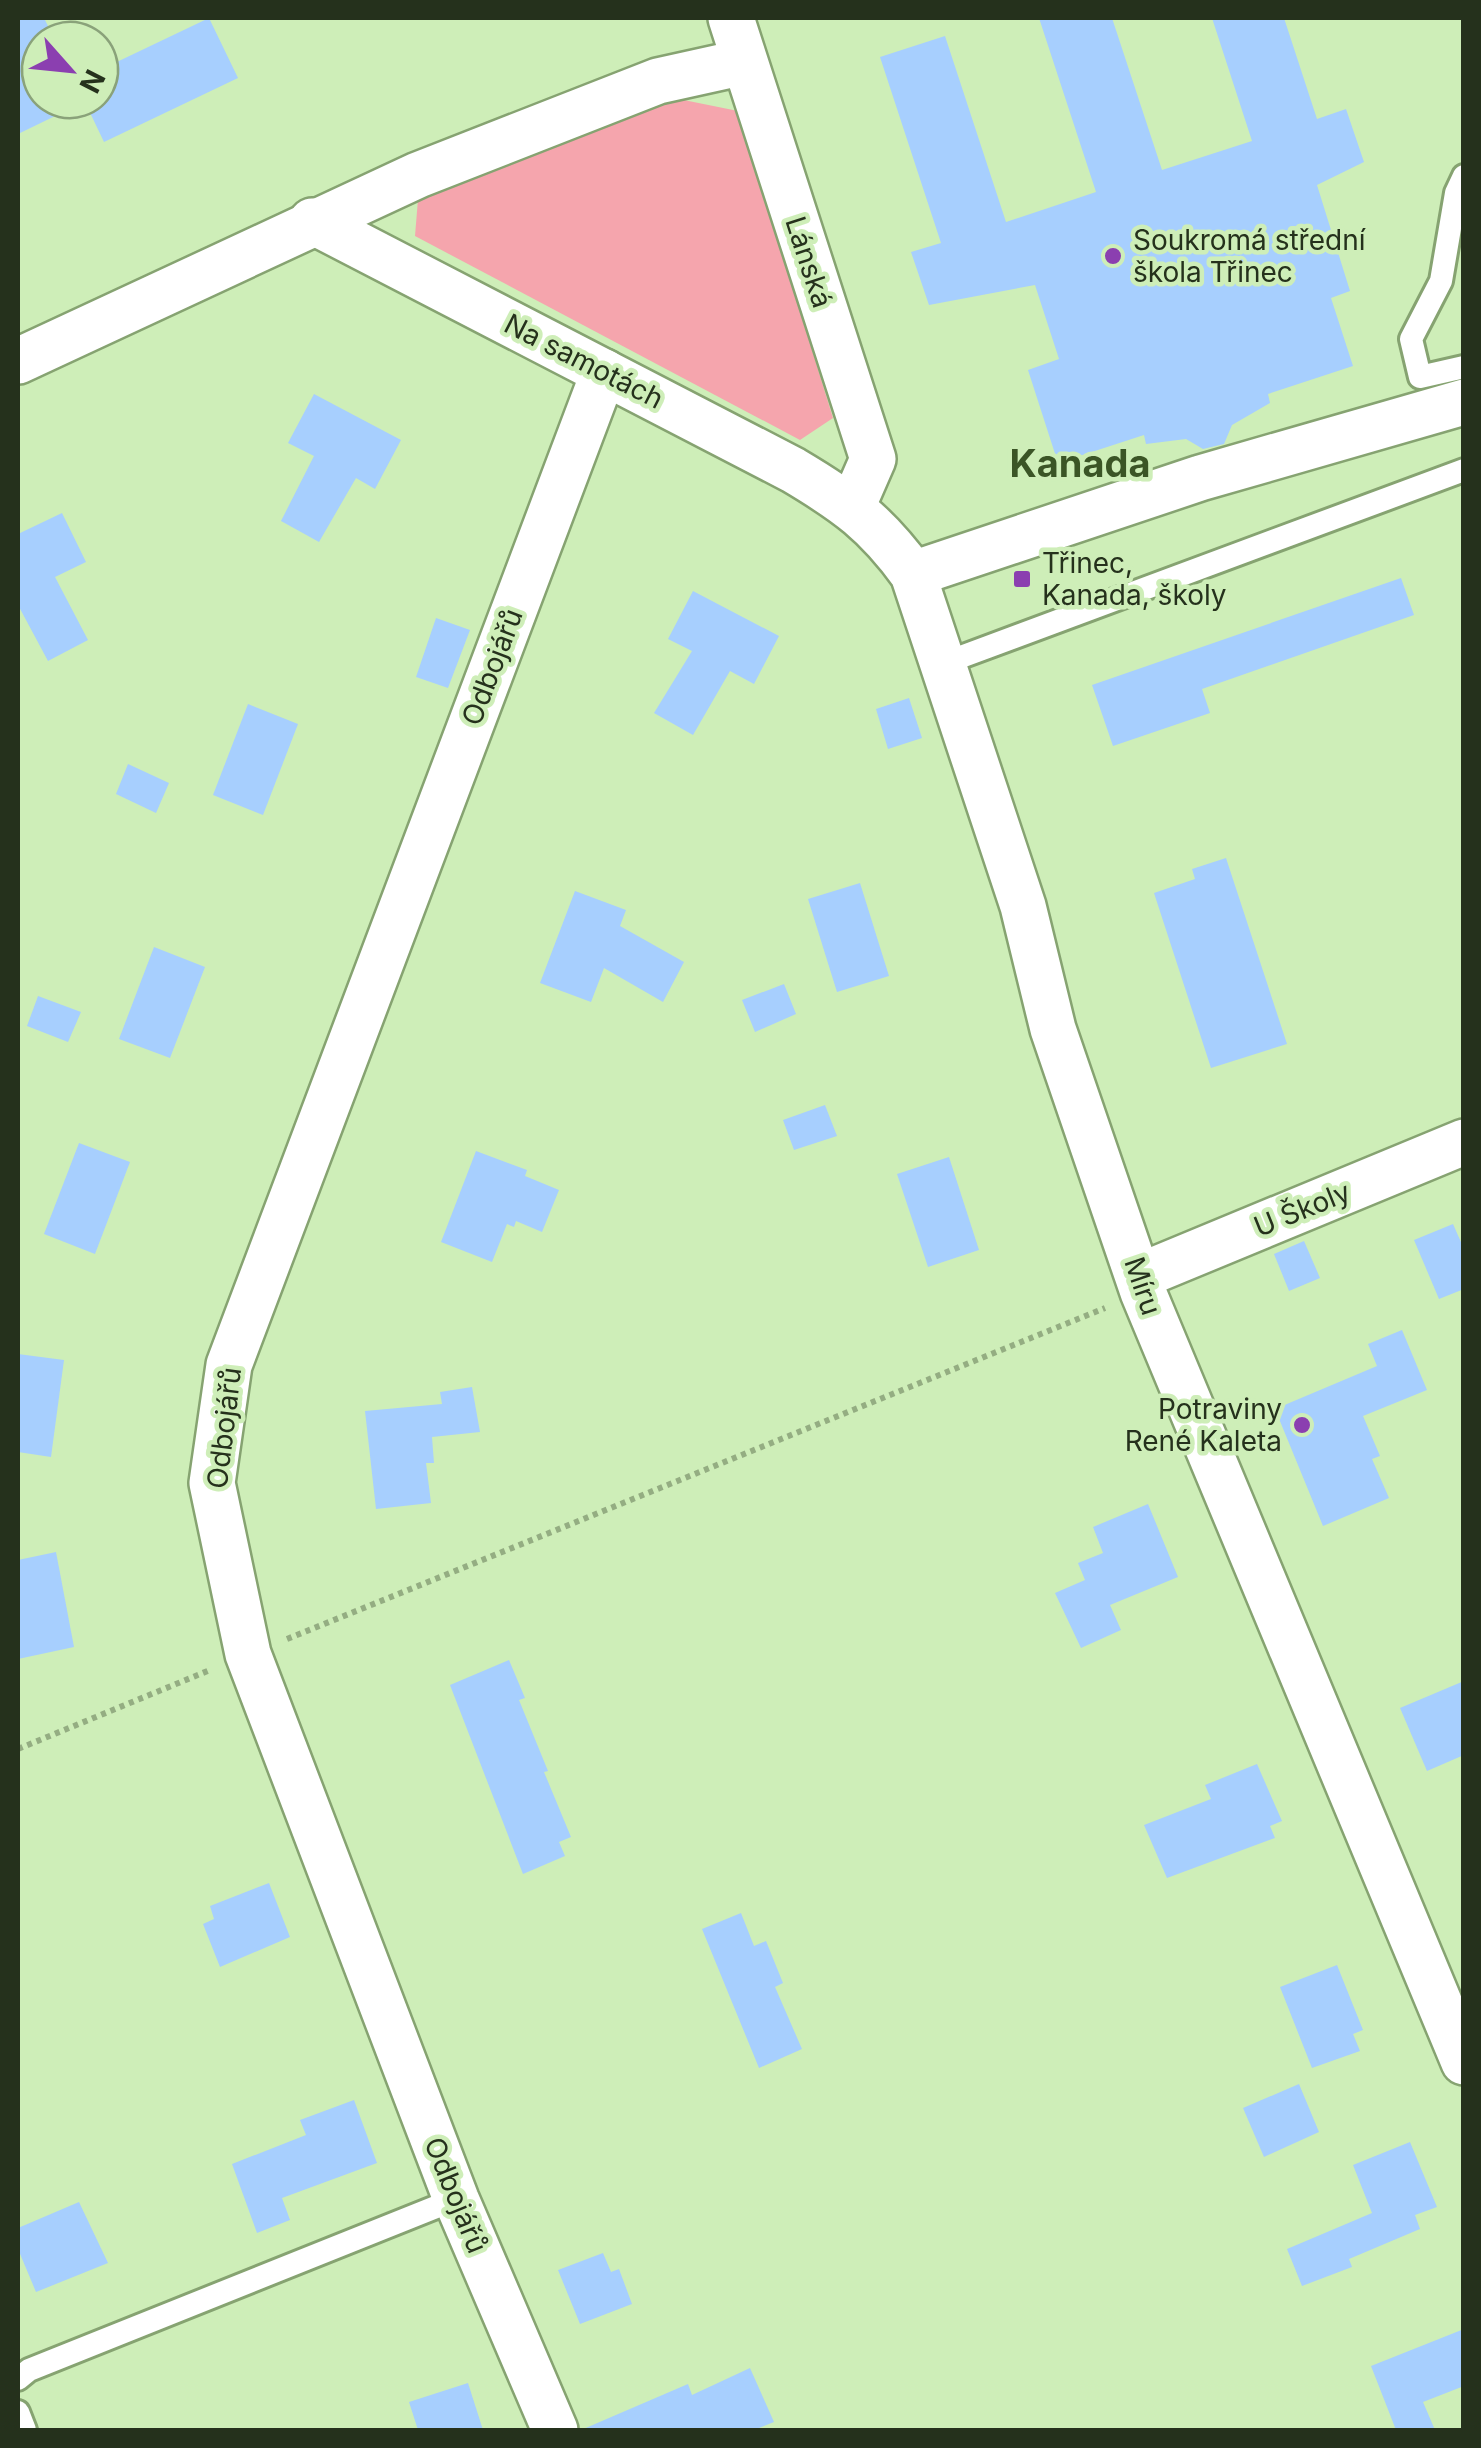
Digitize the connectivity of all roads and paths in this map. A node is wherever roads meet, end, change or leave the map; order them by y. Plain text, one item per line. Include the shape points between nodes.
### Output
1 (731, 18) edge
2 (744, 62) junction
3 (1464, 176) edge
4 (312, 221) junction
5 (18, 361) edge
6 (1464, 367) edge
7 (604, 372) junction
8 (1464, 402) edge
9 (1464, 470) edge
10 (853, 506) junction
11 (914, 574) junction
12 (942, 664) junction
13 (1464, 1142) edge
14 (1142, 1284) junction
15 (248, 1654) junction
16 (18, 1749) edge
17 (1464, 2062) edge
18 (456, 2199) junction
19 (18, 2379) edge
20 (18, 2412) edge
21 (25, 2430) edge
22 (555, 2430) edge

1 - 2 street, Lánská
2 - 4 street via 658,81
2 - 10 street, Lánská via 872,459
3 - 6 lane via 1440,280 1411,339 1420,377
4 - 5 street
4 - 7 street, Na samotách
7 - 10 street, Na samotách
7 - 15 street, Odbojářů via 229,1364 212,1483
8 - 11 street via 1200,478
9 - 12 lane
10 - 11 street, Míru
11 - 12 street, Míru
12 - 14 street, Míru via 1023,906 1054,1029
13 - 14 street, U Školy
14 - 15 path
14 - 17 street, Míru
15 - 16 path
15 - 18 street, Odbojářů
18 - 19 lane
18 - 22 street, Odbojářů
20 - 21 lane

